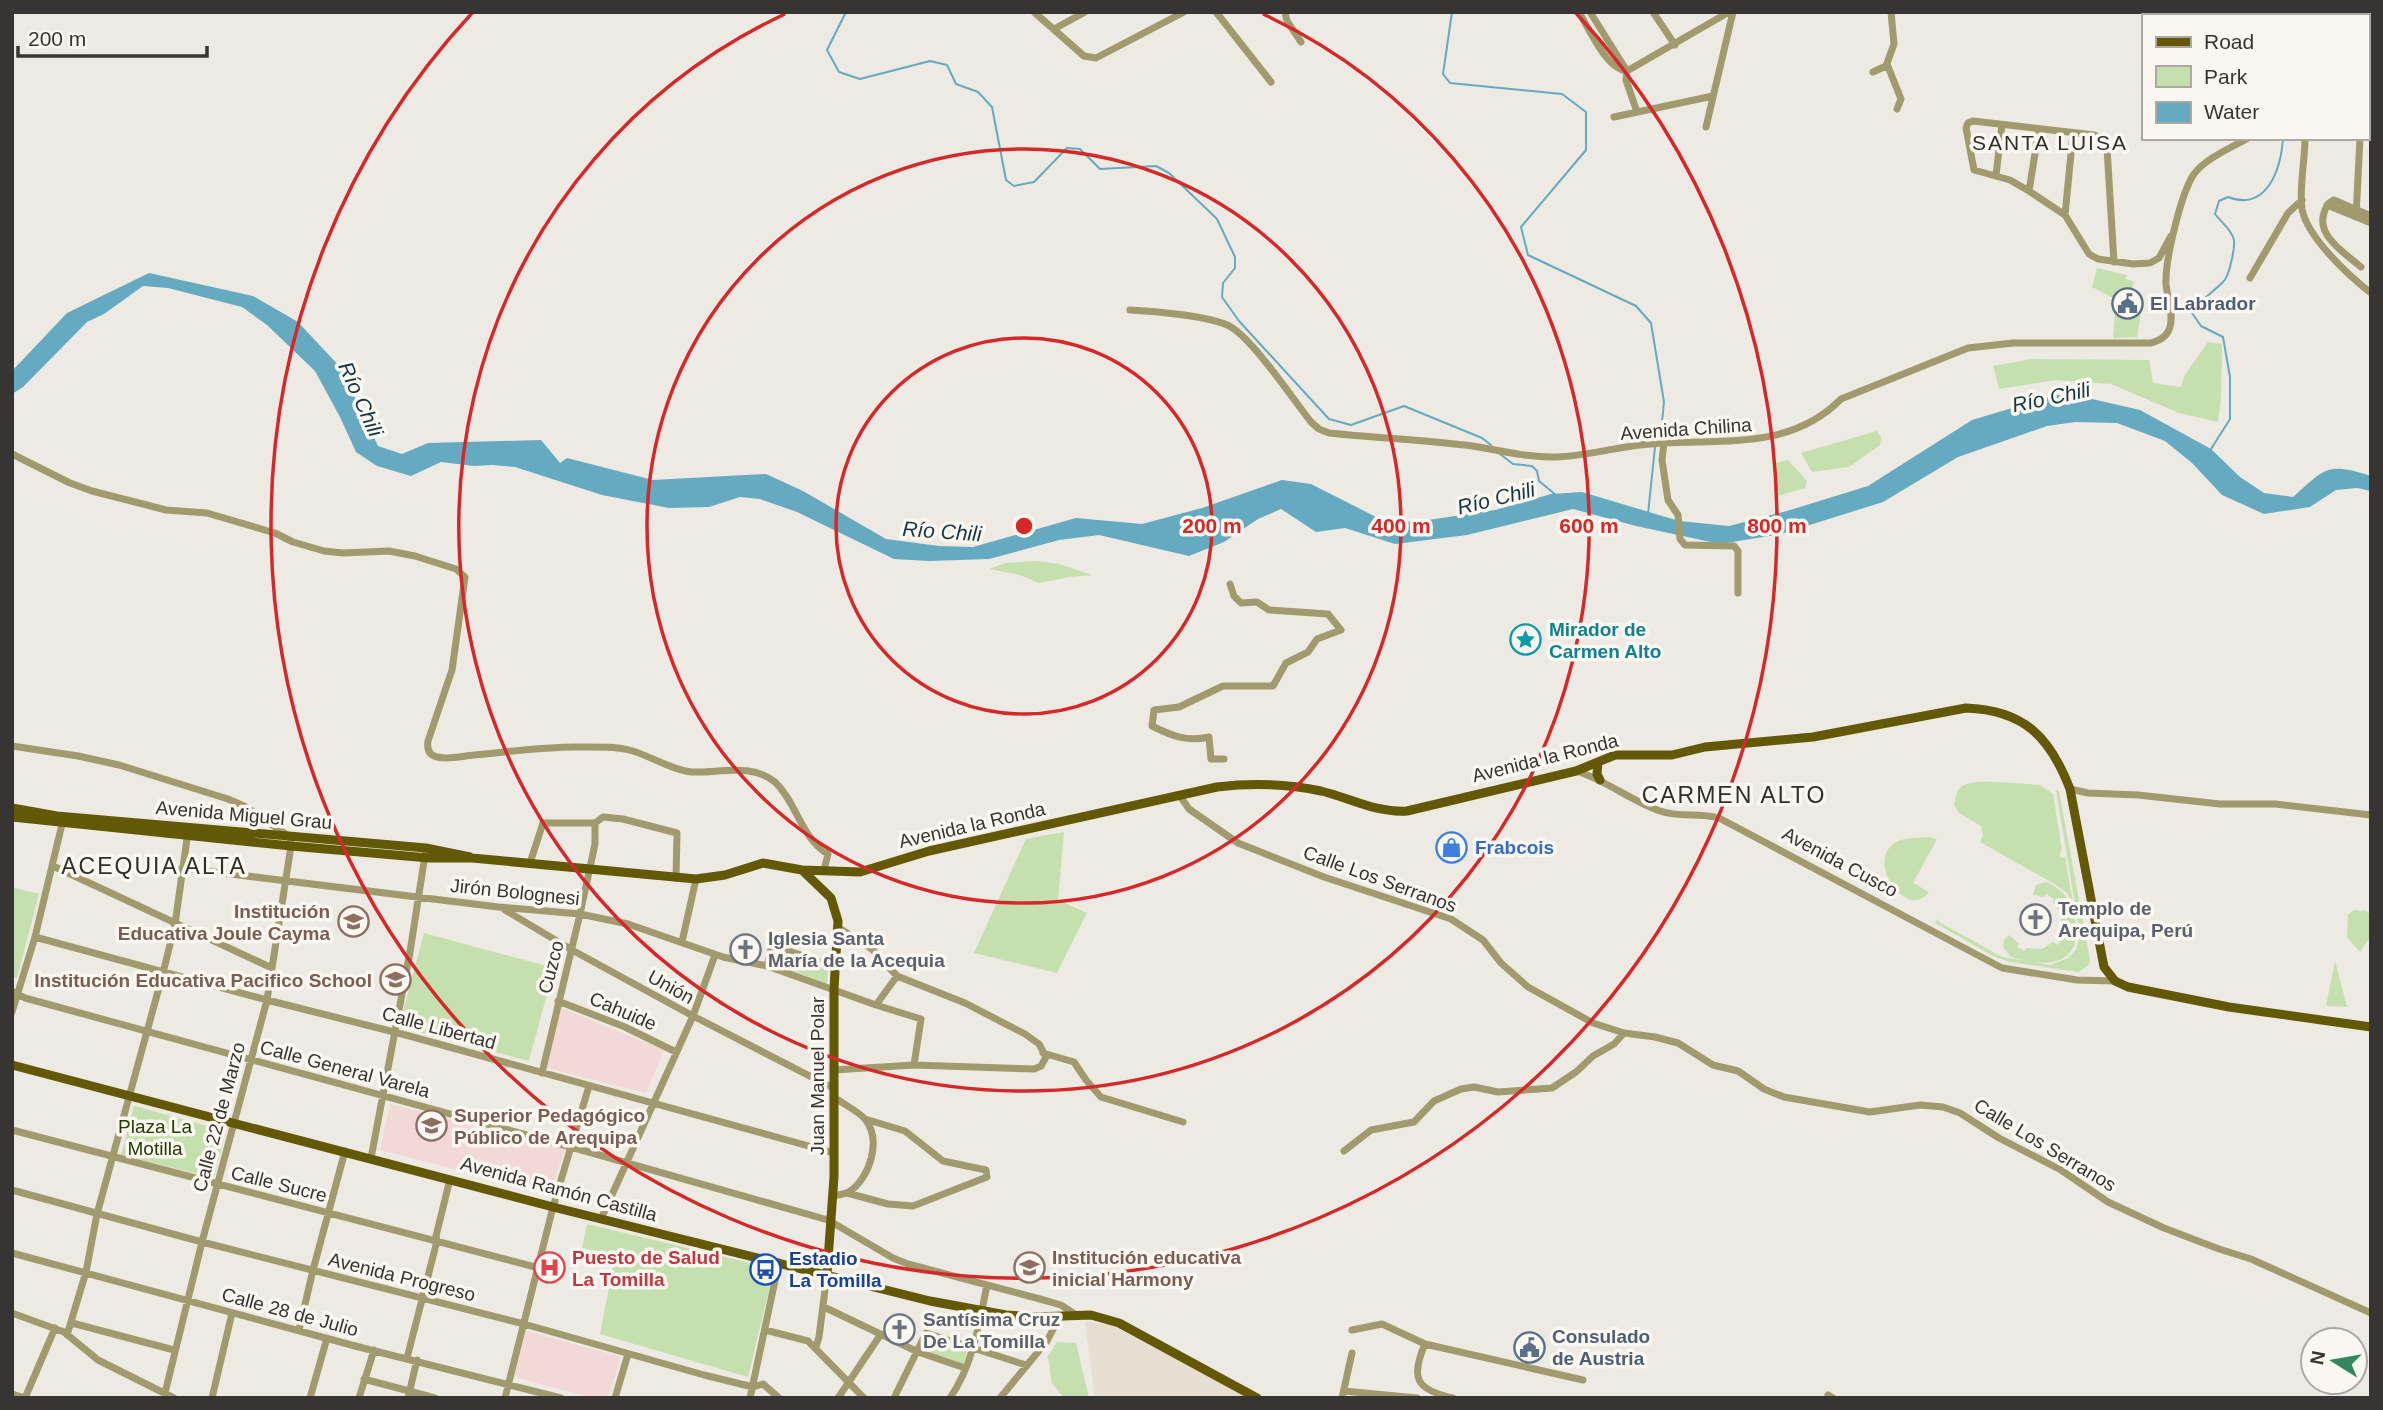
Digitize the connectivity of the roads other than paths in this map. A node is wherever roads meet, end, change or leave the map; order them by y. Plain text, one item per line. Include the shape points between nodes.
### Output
1 (1034, 12) edge
2 (1085, 12) edge
3 (1184, 12) edge
4 (1216, 12) edge
5 (1285, 12) edge
6 (1579, 12) edge
7 (1590, 12) edge
8 (1653, 12) edge
9 (1731, 12) edge
10 (1891, 12) edge
11 (2369, 12) edge
12 (2371, 19) edge
13 (1715, 20) junction
14 (1054, 29) junction
15 (1729, 30) junction
16 (1301, 42) dead end
17 (1675, 45) junction
18 (1887, 64) junction
19 (1627, 71) junction
20 (1873, 72) dead end
21 (1271, 82) dead end
22 (1713, 96) junction
23 (1897, 108) dead end
24 (1637, 112) junction
25 (1614, 117) dead end
26 (2002, 125) junction
27 (1706, 127) dead end
28 (2039, 129) junction
29 (2073, 133) junction
30 (2245, 140) edge
31 (2305, 140) edge
32 (2360, 140) edge
33 (1996, 175) junction
34 (2029, 191) junction
35 (2302, 200) junction
36 (2356, 213) junction
37 (2065, 215) junction
38 (2371, 216) edge
39 (2371, 223) edge
40 (2176, 225) junction
41 (2115, 262) junction
42 (2361, 267) dead end
43 (2250, 278) dead end
44 (2371, 293) edge
45 (1130, 310) dead end
46 (1662, 443) junction
47 (12, 454) edge
48 (1230, 584) dead end
49 (1738, 593) dead end
50 (12, 747) edge
51 (1224, 759) dead end
52 (1598, 762) junction
53 (1576, 771) junction
54 (1600, 780) junction
55 (2070, 789) junction
56 (1180, 796) junction
57 (12, 808) edge
58 (2371, 815) edge
59 (12, 817) edge
60 (63, 820) junction
61 (595, 822) junction
62 (188, 832) junction
63 (290, 842) junction
64 (425, 853) junction
65 (530, 863) junction
66 (52, 866) junction
67 (183, 868) junction
68 (588, 868) junction
69 (802, 870) junction
70 (824, 870) junction
71 (676, 878) junction
72 (696, 879) junction
73 (286, 880) junction
74 (817, 885) junction
75 (419, 897) junction
76 (498, 907) junction
77 (580, 914) junction
78 (175, 924) junction
79 (839, 928) junction
80 (35, 937) junction
81 (682, 942) junction
82 (572, 950) junction
83 (715, 955) junction
84 (767, 966) junction
85 (835, 967) junction
86 (2104, 967) junction
87 (272, 968) junction
88 (163, 973) junction
89 (897, 976) junction
90 (2089, 979) junction
91 (2115, 981) junction
92 (834, 989) junction
93 (15, 993) edge
94 (267, 1000) junction
95 (558, 1001) junction
96 (876, 1005) junction
97 (12, 1012) edge
98 (693, 1016) junction
99 (2371, 1027) edge
100 (146, 1032) junction
101 (395, 1032) junction
102 (1624, 1033) junction
103 (676, 1052) junction
104 (1043, 1053) junction
105 (251, 1060) junction
106 (12, 1065) edge
107 (914, 1065) junction
108 (834, 1070) junction
109 (542, 1073) junction
110 (589, 1086) junction
111 (833, 1093) junction
112 (130, 1095) junction
113 (382, 1095) junction
114 (654, 1103) junction
115 (865, 1119) junction
116 (1183, 1122) dead end
117 (235, 1123) junction
118 (12, 1130) edge
119 (570, 1147) junction
120 (345, 1151) junction
121 (1344, 1151) dead end
122 (834, 1153) junction
123 (113, 1157) junction
124 (371, 1158) junction
125 (628, 1164) junction
126 (450, 1178) junction
127 (218, 1185) junction
128 (12, 1190) edge
129 (847, 1193) junction
130 (833, 1196) junction
131 (553, 1207) junction
132 (329, 1213) junction
133 (97, 1214) junction
134 (601, 1219) junction
135 (832, 1222) junction
136 (437, 1241) junction
137 (202, 1242) junction
138 (12, 1254) edge
139 (779, 1262) junction
140 (539, 1268) junction
141 (313, 1270) junction
142 (86, 1272) junction
143 (827, 1274) junction
144 (987, 1285) junction
145 (422, 1297) junction
146 (187, 1301) junction
147 (824, 1307) junction
148 (982, 1312) junction
149 (12, 1313) edge
150 (232, 1313) junction
151 (2371, 1313) edge
152 (1076, 1315) junction
153 (1060, 1316) junction
154 (72, 1323) junction
155 (524, 1324) junction
156 (55, 1328) junction
157 (299, 1330) junction
158 (765, 1330) junction
159 (1352, 1330) dead end
160 (881, 1334) junction
161 (67, 1335) junction
162 (327, 1338) junction
163 (1425, 1344) junction
164 (816, 1347) junction
165 (973, 1349) junction
166 (174, 1350) junction
167 (374, 1350) junction
168 (918, 1352) junction
169 (1352, 1353) dead end
170 (628, 1354) junction
171 (407, 1358) junction
172 (417, 1360) junction
173 (1026, 1366) junction
174 (965, 1368) junction
175 (365, 1379) junction
176 (1583, 1380) dead end
177 (850, 1382) junction
178 (508, 1384) junction
179 (753, 1387) junction
180 (165, 1393) junction
181 (12, 1394) edge
182 (409, 1394) edge
183 (1343, 1394) edge
184 (1433, 1394) junction
185 (25, 1398) edge
186 (174, 1398) edge
187 (212, 1398) edge
188 (310, 1398) edge
189 (359, 1398) edge
190 (435, 1398) edge
191 (505, 1398) edge
192 (561, 1398) edge
193 (615, 1398) edge
194 (750, 1398) edge
195 (779, 1398) edge
196 (838, 1398) edge
197 (864, 1398) edge
198 (894, 1398) edge
199 (950, 1398) edge
200 (1000, 1398) edge
201 (1257, 1398) edge
202 (1417, 1398) edge
203 (1424, 1398) edge
204 (1453, 1398) edge

1 - 14 street
2 - 14 street
3 - 14 street via 1096,58 1084,56
4 - 21 street
5 - 16 street
6 - 19 street via 1611,64
7 - 19 street
8 - 17 street
9 - 13 street
9 - 15 street
10 - 18 street via 1894,44
11 - 12 street
13 - 15 street
13 - 17 street
15 - 22 street
17 - 19 street
18 - 20 street
18 - 23 street via 1901,99
19 - 24 street
22 - 24 street
22 - 27 street
24 - 25 street
26 - 28 street
26 - 33 street
26 - 33 street via 1973,121 1966,126 1974,170
28 - 29 street
28 - 34 street
29 - 37 street
29 - 41 street via 2099,136 2105,143
30 - 40 street, Avenida Chilina via 2197,170
31 - 35 street
32 - 36 street
33 - 34 street
34 - 37 street
35 - 43 street via 2288,213
35 - 44 street via 2313,236
36 - 38 street
36 - 39 street
36 - 42 street via 2334,200 2322,218 2334,245
37 - 41 street via 2089,254
40 - 41 street via 2159,258 2150,263
40 - 46 street, Avenida Chilina via 2167,266 2170,328 2161,340 1968,348 1841,399 1828,412 1764,439
45 - 46 street, Avenida Chilina via 1212,320 1233,328 1311,422 1329,433 1556,457
46 - 49 street via 1668,500 1679,519 1680,539 1685,545 1734,547 1738,551
47 - 70 street via 81,487 166,510 207,513 307,547 344,553 389,551 456,569 465,577 452,670 428,741 430,754 459,757 601,747 633,751 692,773 728,770 765,776 785,793 807,833 828,854
48 - 51 street via 1241,603 1328,614 1340,630 1317,639 1308,652 1286,663 1273,686 1223,686 1180,707 1154,709 1152,726 1172,737 1209,737 1211,759
50 - 63 street via 119,765 228,799 246,807
52 - 53 main road, Avenida la Ronda
52 - 54 main road
52 - 55 main road, Avenida la Ronda via 1615,755 1672,755 1705,747 1813,737 1952,710 1986,709 2024,722 2042,739
53 - 54 street, Avenida Cusco
53 - 56 main road, Avenida la Ronda via 1406,811 1384,810 1300,787 1233,785
54 - 90 street, Avenida Cusco via 1660,811 1719,818 2002,968
55 - 58 street
55 - 86 main road, Avenida la Ronda
56 - 70 main road, Avenida la Ronda via 929,851 860,872
56 - 102 street, Calle Los Serranos via 1188,809 1238,843 1451,919 1483,940 1528,987 1579,1016
57 - 60 main road, Avenida Miguel Grau
59 - 60 main road, Avenida Miguel Grau
60 - 62 main road, Avenida Miguel Grau
60 - 66 street
61 - 65 street via 543,823
61 - 68 street, Cuzco
61 - 71 street via 603,817 677,833
62 - 63 main road, Avenida Miguel Grau
62 - 67 street
63 - 64 main road, Avenida Miguel Grau
63 - 73 street, Calle 22 de Marzo
64 - 65 main road, Avenida Miguel Grau
64 - 75 street
65 - 68 main road, Avenida Miguel Grau
66 - 78 street
66 - 80 street
67 - 73 street, Jirón Bolognesi
67 - 78 street
68 - 71 main road, Avenida Miguel Grau
68 - 77 street, Cuzco
69 - 70 main road, Avenida la Ronda
69 - 72 main road, Avenida Miguel Grau via 763,863
69 - 74 main road, Juan Manuel Polar
70 - 74 main road
71 - 72 main road, Avenida Miguel Grau
72 - 81 street
73 - 75 street, Jirón Bolognesi
73 - 87 street, Calle 22 de Marzo
74 - 79 main road, Juan Manuel Polar via 831,898
75 - 76 street, Jirón Bolognesi
75 - 101 street
76 - 77 street, Jirón Bolognesi
76 - 82 street, Unión
77 - 81 street, Jirón Bolognesi
77 - 82 street, Cuzco
78 - 87 street
78 - 88 street
79 - 85 main road, Juan Manuel Polar
79 - 89 street via 872,949
80 - 88 street, Calle Libertad
80 - 93 street
81 - 83 street, Jirón Bolognesi
82 - 95 street, Cuzco
82 - 98 street, Unión
83 - 84 street, Jirón Bolognesi
83 - 98 street
84 - 85 street via 772,945
84 - 92 street, Jirón Bolognesi
85 - 92 main road, Juan Manuel Polar
86 - 90 street
86 - 91 main road, Avenida la Ronda
87 - 94 street, Calle 22 de Marzo
88 - 94 street, Calle Libertad
88 - 100 street
89 - 96 street
89 - 104 street via 1025,1034
90 - 91 street, Avenida Cusco
91 - 99 main road, Avenida Cusco via 2211,1004
92 - 96 street, Jirón Bolognesi
92 - 108 main road, Juan Manuel Polar
93 - 97 street
93 - 100 street, Calle General Varela
94 - 101 street, Calle Libertad
94 - 105 street, Calle 22 de Marzo
95 - 103 street, Cahuide
95 - 109 street, Cuzco
96 - 107 street, Jirón Bolognesi via 921,1019
98 - 103 street
98 - 111 street, Unión
100 - 105 street, Calle General Varela
100 - 112 street
101 - 109 street, Calle Libertad
101 - 113 street
102 - 121 street via 1552,1088 1461,1089 1434,1101 1414,1122 1371,1130
102 - 151 street, Calle Los Serranos via 1678,1043 1713,1065 1738,1071 1784,1097 1870,1112 1920,1105 1960,1113 2108,1202
103 - 114 street
104 - 107 street via 1046,1057 1041,1066 1034,1069
104 - 116 street via 1074,1062 1101,1097
105 - 113 street, Calle General Varela
105 - 117 street, Calle 22 de Marzo
106 - 112 main road, Avenida Ramón Castilla
107 - 108 street
108 - 111 main road, Juan Manuel Polar
109 - 110 street, Calle Libertad
110 - 114 street, Calle Libertad
110 - 119 street
111 - 115 street, Unión
111 - 122 main road, Juan Manuel Polar
112 - 117 main road, Avenida Ramón Castilla
112 - 123 street
113 - 119 street, Calle General Varela
113 - 124 street
114 - 122 street, Calle Libertad
114 - 125 street
115 - 129 street via 874,1141 872,1155 862,1177
115 - 129 street, Unión via 905,1131 943,1161 986,1170 988,1177 913,1206
117 - 120 main road, Avenida Ramón Castilla
117 - 127 street, Calle 22 de Marzo
118 - 123 street, Calle Sucre
119 - 125 street, Calle General Varela
119 - 131 street
120 - 124 main road, Avenida Ramón Castilla
120 - 132 street
122 - 130 main road, Juan Manuel Polar
123 - 127 street, Calle Sucre
123 - 133 street
124 - 126 main road, Avenida Ramón Castilla
125 - 134 street
125 - 135 street, Calle General Varela
126 - 131 main road, Avenida Ramón Castilla
126 - 136 street
127 - 132 street, Calle Sucre
127 - 137 street, Calle 22 de Marzo
128 - 133 street, Avenida Progreso
129 - 130 street
130 - 135 main road, Juan Manuel Polar
131 - 134 main road, Avenida Ramón Castilla
131 - 140 street
132 - 136 street, Calle Sucre
132 - 141 street
133 - 137 street, Avenida Progreso
133 - 142 street
134 - 139 main road, Avenida Ramón Castilla
135 - 143 main road, Juan Manuel Polar
135 - 144 street, Calle General Varela via 900,1261
136 - 140 street, Calle Sucre
136 - 145 street
137 - 141 street, Avenida Progreso
137 - 146 street, Calle 22 de Marzo
138 - 142 street, Calle 28 de Julio
139 - 143 main road, Avenida Ramón Castilla
139 - 158 street
140 - 155 street
141 - 145 street, Avenida Progreso
141 - 157 street
142 - 146 street, Calle 28 de Julio
142 - 154 street
143 - 147 street
143 - 148 main road, Avenida Ramón Castilla
144 - 148 street
144 - 152 street, Calle General Varela via 1060,1305
145 - 155 street, Avenida Progreso
145 - 171 street
146 - 150 street, Calle 28 de Julio
146 - 166 street, Calle 22 de Marzo
147 - 160 street
147 - 164 street
148 - 153 main road, Avenida Ramón Castilla
148 - 165 street
149 - 156 street
150 - 157 street, Calle 28 de Julio
150 - 187 street
152 - 153 main road, Avenida Ramón Castilla
152 - 201 main road, Avenida Ramón Castilla via 1119,1323
153 - 173 street
154 - 161 street
154 - 166 street
155 - 170 street, Avenida Progreso
155 - 178 street
156 - 161 street
156 - 185 street
157 - 162 street, Calle 28 de Julio
158 - 164 street
158 - 179 street
159 - 163 street via 1382,1324
160 - 168 street
160 - 177 street
161 - 180 street via 98,1360
162 - 167 street, Calle 28 de Julio
162 - 188 street
163 - 176 street
163 - 184 street via 1416,1370 1420,1384
164 - 177 street
165 - 168 street via 926,1333
165 - 173 street
165 - 174 street
166 - 180 street, Calle 22 de Marzo
167 - 171 street, Calle 28 de Julio
167 - 175 street
168 - 174 street
168 - 198 street
169 - 183 street
170 - 179 street, Avenida Progreso
170 - 193 street
171 - 172 street, Calle 28 de Julio
172 - 178 street, Calle 28 de Julio
172 - 182 street
173 - 200 street
174 - 199 street
175 - 182 street
175 - 189 street
177 - 196 street
177 - 197 street
178 - 191 street
178 - 192 street, Calle 28 de Julio
179 - 194 street
179 - 195 street, Avenida Progreso via 763,1384
180 - 186 street
181 - 185 street
182 - 190 street
183 - 202 street
184 - 203 street
184 - 204 street

